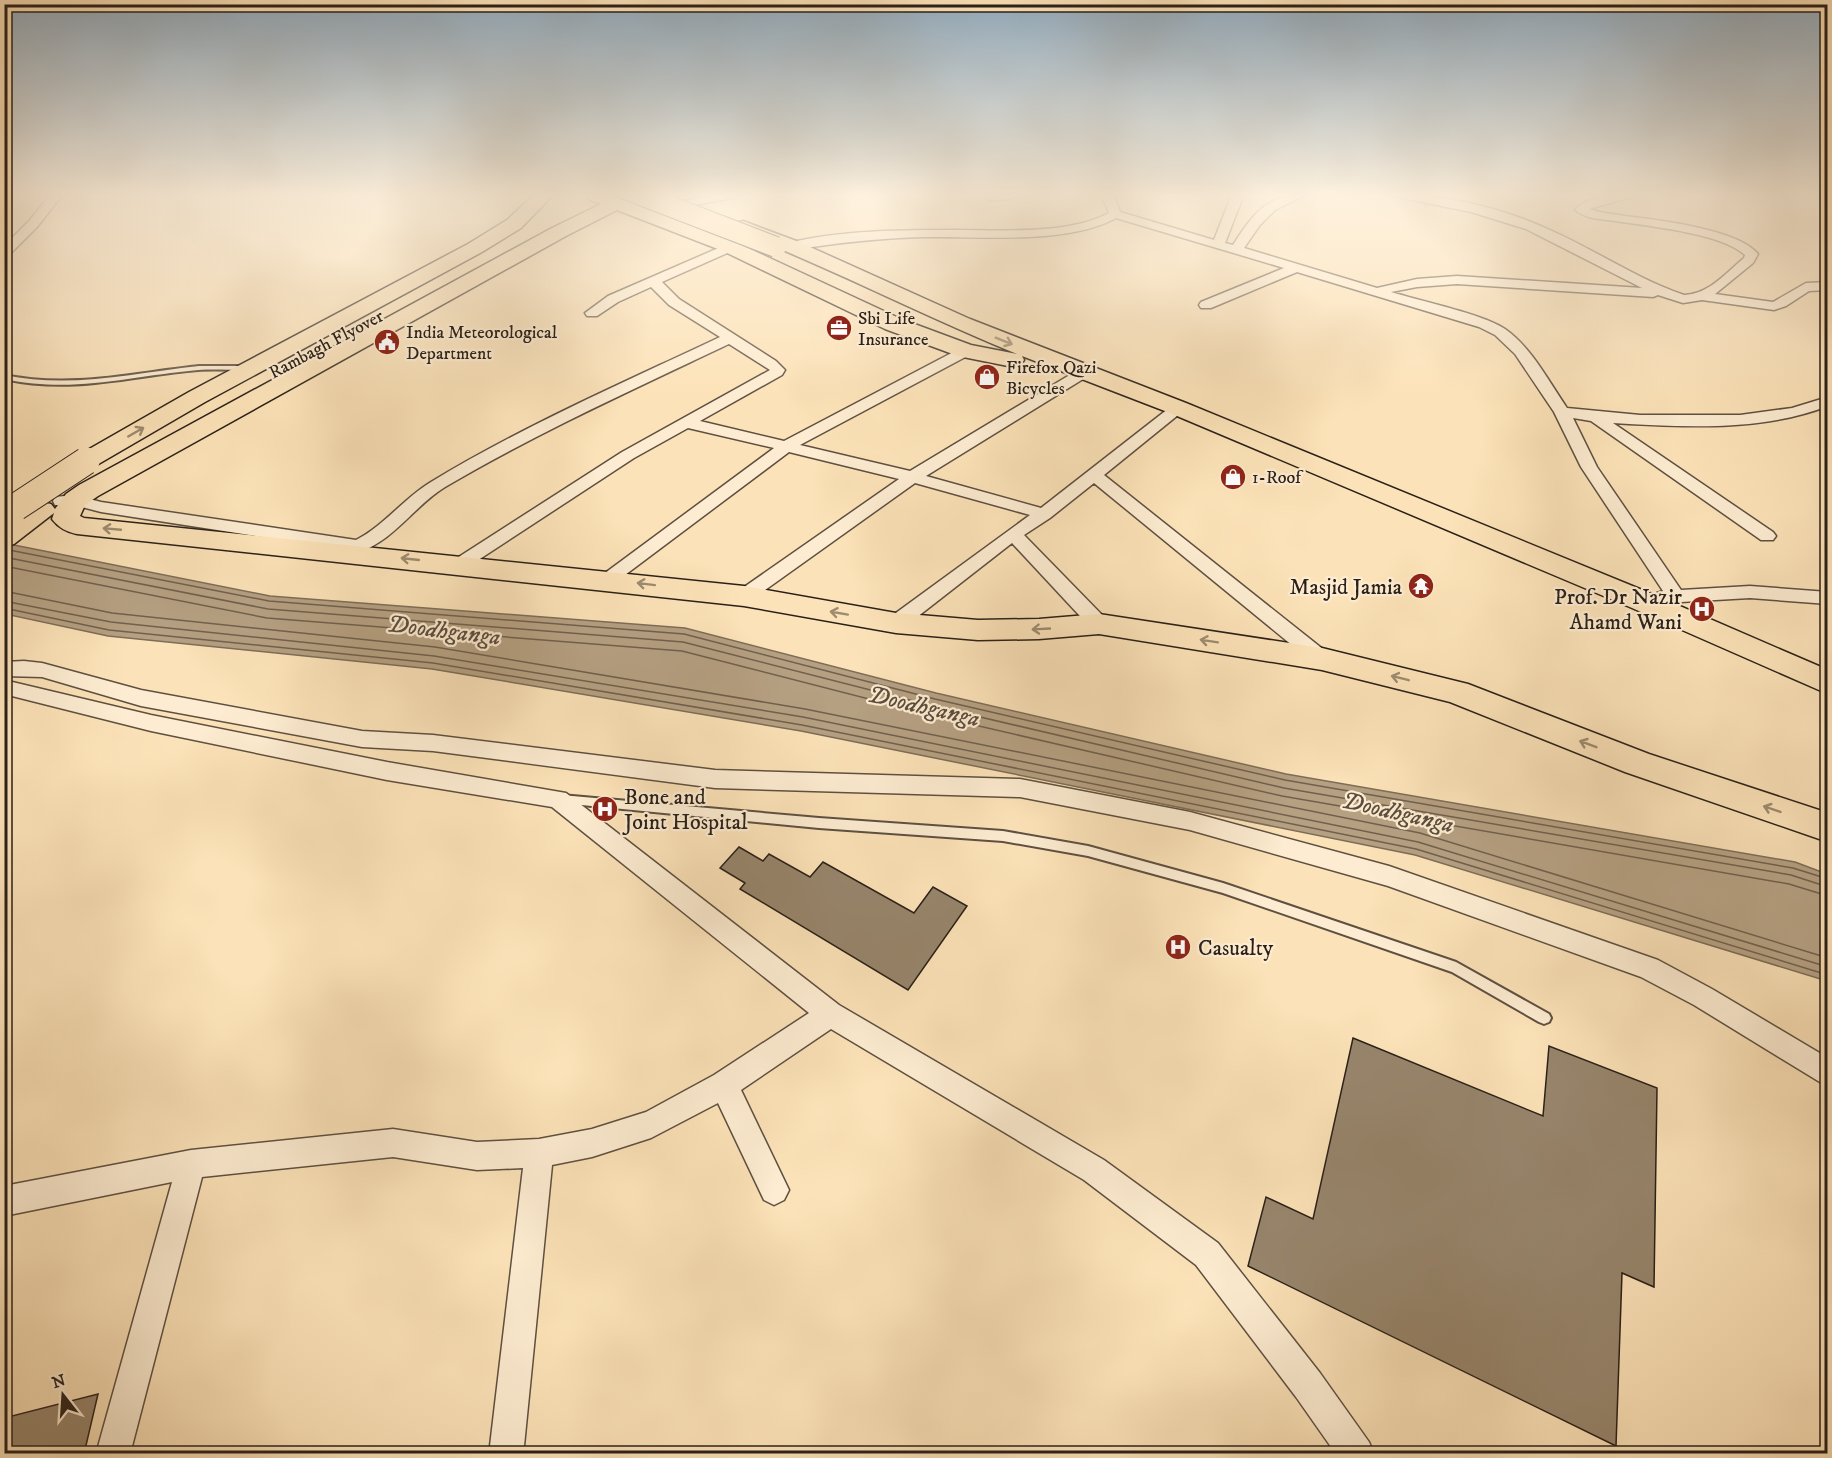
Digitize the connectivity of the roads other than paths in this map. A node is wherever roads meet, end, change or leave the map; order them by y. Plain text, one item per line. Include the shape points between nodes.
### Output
1 (451, 262) edge
2 (479, 262) edge
3 (495, 262) edge
4 (504, 262) edge
5 (696, 262) edge
6 (762, 262) edge
7 (821, 262) edge
8 (1272, 262) edge
9 (1605, 262) edge
10 (1747, 262) edge
11 (1294, 269) junction
12 (653, 281) junction
13 (1827, 286) edge
14 (1378, 292) junction
15 (1672, 295) junction
16 (1704, 297) junction
17 (1206, 305) dead end
18 (592, 313) dead end
19 (730, 338) junction
20 (966, 351) junction
21 (1083, 373) junction
22 (253, 376) junction
23 (4, 377) edge
24 (1827, 401) edge
25 (1178, 408) junction
26 (1562, 412) junction
27 (1597, 419) junction
28 (688, 423) junction
29 (787, 446) junction
30 (97, 464) junction
31 (1093, 474) junction
32 (912, 477) junction
33 (67, 501) junction
34 (10, 511) edge
35 (1044, 514) junction
36 (1013, 534) junction
37 (1767, 536) dead end
38 (4, 538) edge
39 (460, 564) junction
40 (607, 580) junction
41 (1675, 595) junction
42 (744, 596) junction
43 (1827, 598) edge
44 (1642, 601) junction
45 (896, 623) junction
46 (1099, 624) junction
47 (1322, 659) junction
48 (4, 669) edge
49 (1827, 682) edge
50 (4, 687) edge
51 (558, 799) junction
52 (1827, 828) edge
53 (830, 1014) junction
54 (1544, 1018) dead end
55 (1827, 1074) edge
56 (724, 1085) junction
57 (539, 1153) junction
58 (191, 1164) junction
59 (774, 1190) dead end
60 (4, 1201) edge
61 (507, 1446) dead end
62 (113, 1454) edge
63 (1357, 1454) edge

1 - 22 main road
2 - 22 main road, Rambagh Flyover via 281,368
3 - 22 main road via 292,375
4 - 33 main road
5 - 12 street
6 - 20 main road via 892,324
7 -> 21 main road
8 - 11 street
9 - 15 street
10 - 16 street
11 - 14 street
11 - 17 street
12 - 18 street
12 - 19 street via 674,302
13 - 16 street via 1807,285 1774,306
14 - 15 street via 1401,284 1443,279
14 - 26 street via 1484,324 1500,333 1520,351
15 - 16 street via 1692,300
19 - 28 street via 778,370
19 - 33 street via 533,431 436,485 358,546
20 - 21 main road
20 - 29 street
21 - 25 main road
21 - 32 street
22 - 23 lane via 199,368 64,384
22 - 30 main road
24 - 27 street via 1791,413 1749,419
25 - 31 street
25 - 44 main road
26 - 27 street
26 - 41 street via 1589,467
27 - 37 street
28 - 29 street
28 - 39 street via 628,455
29 - 32 street
29 - 40 street
30 - 34 main road, bridge
30 - 38 main road
31 - 35 street
31 - 47 street
32 - 35 street
32 - 42 street
39 -> 33 main road via 77,526 66,519
35 - 36 street
36 - 45 street
36 - 46 street
39 - 40 main road
42 -> 40 main road
41 - 43 street via 1750,592
41 - 44 street
45 -> 42 main road
44 - 49 main road
46 -> 45 main road via 978,630
47 -> 46 main road
52 -> 47 main road via 1638,764 1457,693
48 - 55 street via 42,670 141,698 362,738 563,758 715,779 1020,788 1190,821 1389,876 1649,968
50 - 51 street via 151,723 387,771
51 - 53 street
51 - 54 lane via 1003,836 1088,851 1223,888 1456,968
53 - 56 street
53 - 63 street via 1094,1170 1207,1254
56 - 57 street via 651,1124 592,1143
56 - 59 street
57 - 58 street via 477,1155 393,1143
57 - 61 street
58 - 60 street
58 - 62 street

